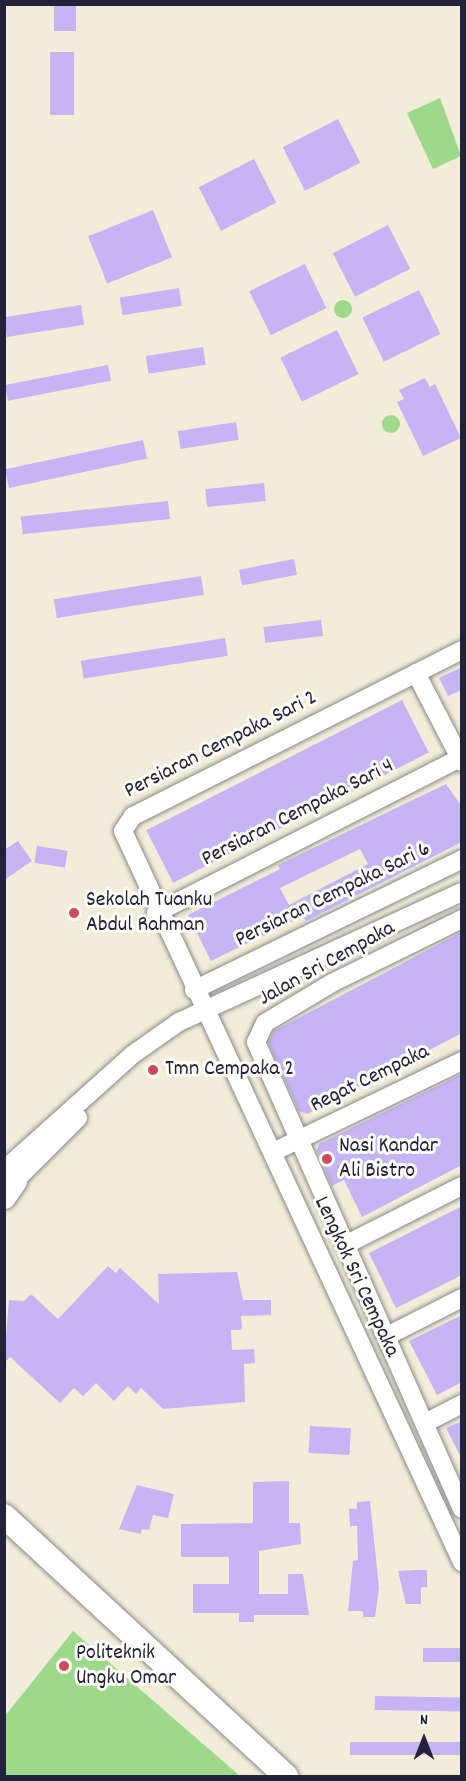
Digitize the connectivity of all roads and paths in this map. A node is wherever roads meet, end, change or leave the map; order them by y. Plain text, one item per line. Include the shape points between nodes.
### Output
1 (462, 650) edge
2 (416, 673) junction
3 (461, 759) edge
4 (462, 859) edge
5 (462, 892) edge
6 (156, 913) junction
7 (462, 919) edge
8 (319, 961) junction
9 (332, 983) junction
10 (194, 990) junction
11 (209, 1011) junction
12 (462, 1061) edge
13 (299, 1140) junction
14 (273, 1152) junction
15 (7, 1185) edge
16 (462, 1186) edge
17 (347, 1244) junction
18 (462, 1298) edge
19 (387, 1336) junction
20 (462, 1404) edge
21 (425, 1423) junction
22 (462, 1509) edge
23 (4, 1516) edge
24 (4, 1535) edge
25 (462, 1562) edge
26 (48, 1566) junction
27 (82, 1597) junction
28 (266, 1776) edge
29 (286, 1776) edge

1 - 2 street, Persiaran Cempaka Sari 2
2 - 3 street
2 - 6 street, Persiaran Cempaka Sari 2 via 133,816 123,831 124,840
3 - 6 street, Persiaran Cempaka Sari 4
4 - 10 street, Persiaran Cempaka Sari 6
5 - 8 street, Jalan Sri Cempaka
6 - 10 street, Persiaran Cempaka Sari 2
7 - 9 street, Jalan Sri Cempaka
8 - 9 street
8 - 11 street, Jalan Sri Cempaka
9 - 13 street, Jalan Sri Cempaka via 265,1023 256,1042
10 - 11 street, Persiaran Cempaka Sari 2
11 - 14 street, Lengkok Sri Cempaka
11 - 15 street, Jalan Sri Cempaka via 123,1076
12 - 13 street, Regat Cempaka
13 - 14 street, Regat Cempaka
13 - 17 street, Jalan Sri Cempaka
14 - 25 street, Lengkok Sri Cempaka
16 - 17 street
17 - 19 street, Jalan Sri Cempaka
18 - 19 street
19 - 21 street, Jalan Sri Cempaka
20 - 21 street
21 - 22 street, Jalan Sri Cempaka
23 - 26 main road
24 - 26 main road
26 - 27 main road
27 - 28 main road
27 - 29 main road

